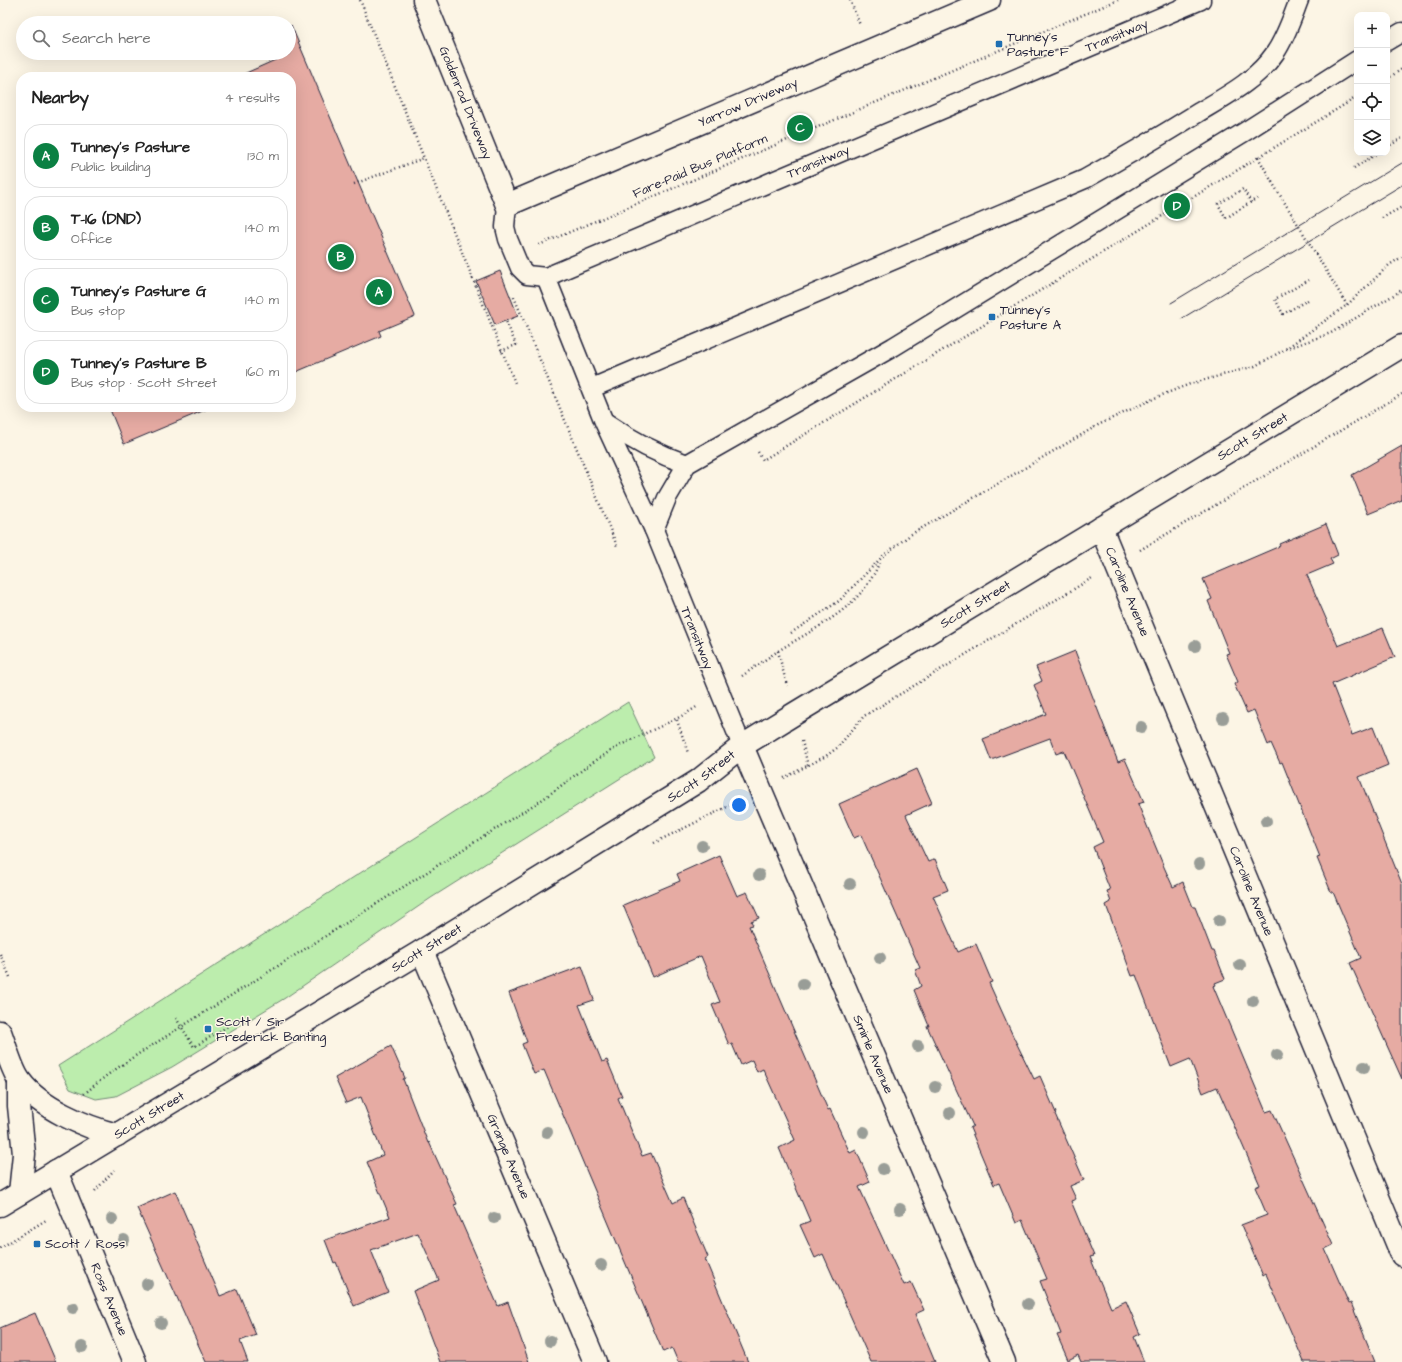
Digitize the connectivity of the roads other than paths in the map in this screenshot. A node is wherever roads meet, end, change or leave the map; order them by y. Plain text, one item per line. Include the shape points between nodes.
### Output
1 (424, 0) edge
2 (989, 0) edge
3 (1201, 0) edge
4 (1299, 0) edge
5 (1402, 32) edge
6 (1390, 39) edge
7 (1354, 62) edge
8 (507, 205) junction
9 (546, 277) junction
10 (1402, 346) edge
11 (592, 388) junction
12 (604, 422) junction
13 (687, 464) junction
14 (1101, 528) junction
15 (654, 530) junction
16 (742, 746) junction
17 (422, 951) junction
18 (0, 1032) edge
19 (19, 1080) junction
20 (118, 1135) junction
21 (56, 1171) junction
22 (20, 1193) junction
23 (0, 1205) edge
24 (1402, 1255) edge
25 (135, 1362) edge
26 (595, 1362) edge
27 (1004, 1362) edge

1 - 8 street, Goldenrod Driveway
2 - 8 street, Yarrow Driveway
3 - 9 lane, Transitway
4 - 11 lane via 1285,34 1259,72 1237,89 1085,179
5 - 6 lane
7 - 13 lane via 893,347
8 - 9 lane via 505,227 520,268 527,275
9 - 11 lane, Transitway
10 - 14 street, Scott Street
11 - 12 lane, Transitway
12 - 13 lane via 647,448
12 - 15 lane, Transitway
13 - 15 lane via 667,498
14 - 16 street, Scott Street
14 - 24 street, Caroline Avenue
15 - 16 lane, Transitway
16 - 17 street, Scott Street via 698,781
16 - 27 street, Smirle Avenue
17 - 20 street, Scott Street
17 - 26 street, Grange Avenue
18 - 19 street
19 - 20 street via 32,1094 65,1116
19 - 22 street via 24,1154
20 - 21 street, Scott Street
21 - 22 street, Scott Street
21 - 25 street, Ross Avenue
22 - 23 street, Scott Street

